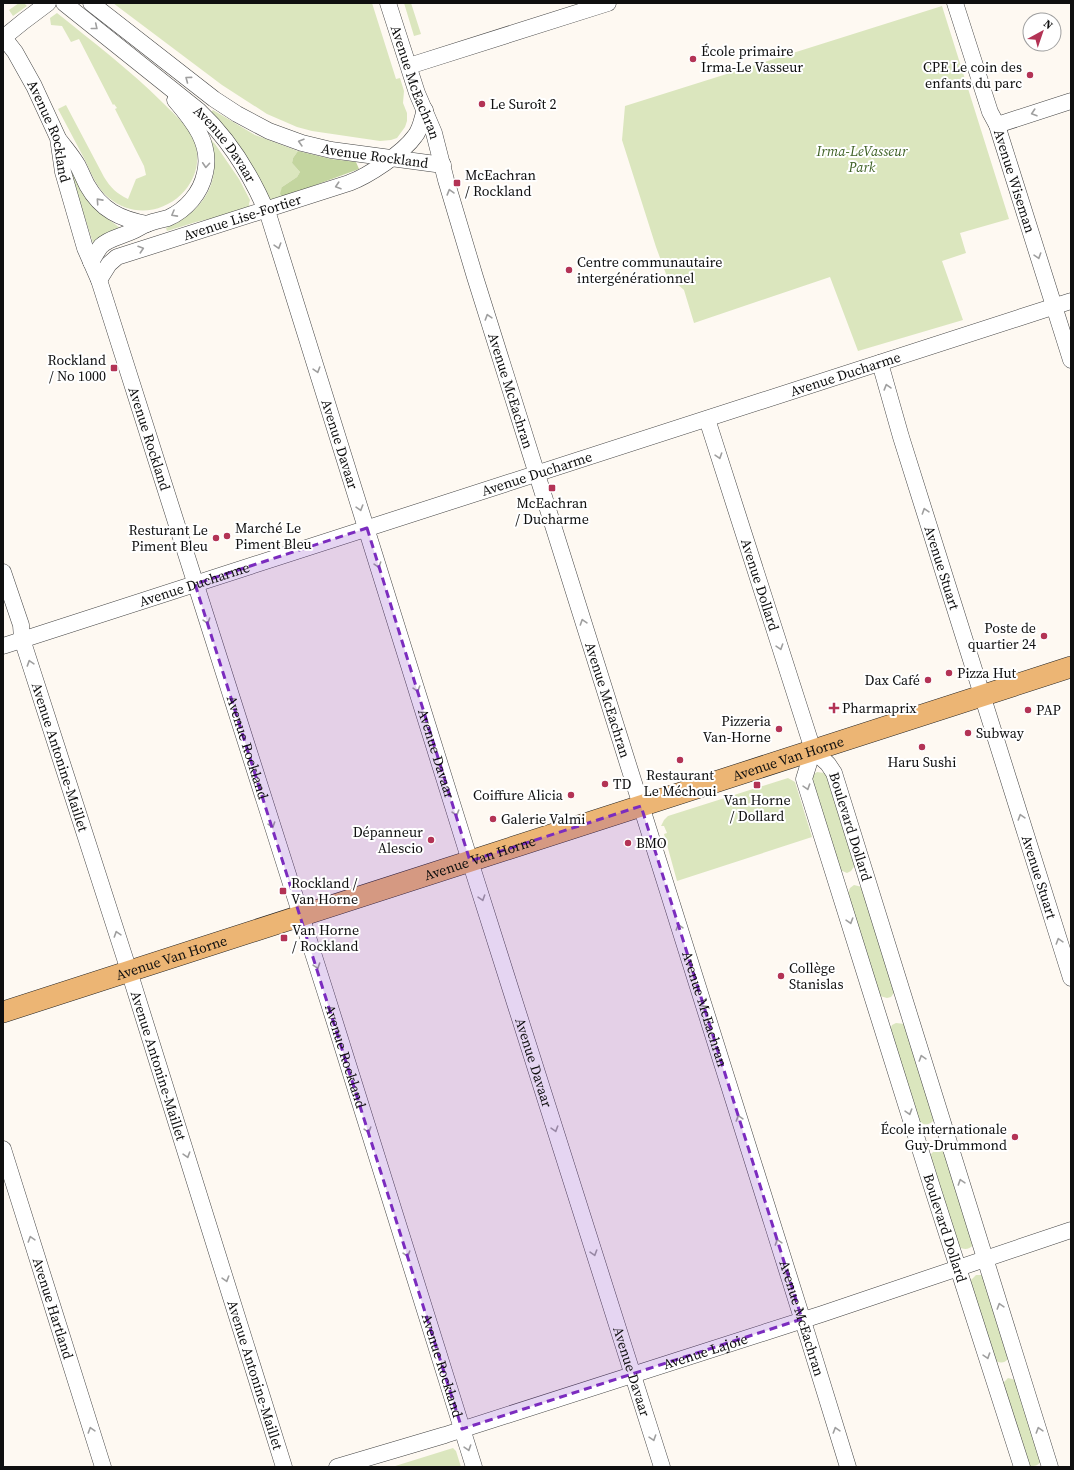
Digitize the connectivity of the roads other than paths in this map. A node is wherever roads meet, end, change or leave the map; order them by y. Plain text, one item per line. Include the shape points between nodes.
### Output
1 (48, 3) edge
2 (64, 3) edge
3 (91, 3) edge
4 (388, 3) edge
5 (608, 3) edge
6 (955, 3) edge
7 (3, 38) edge
8 (409, 66) junction
9 (153, 75) junction
10 (1071, 101) edge
11 (425, 110) junction
12 (997, 125) junction
13 (58, 138) junction
14 (390, 158) junction
15 (443, 165) junction
16 (266, 209) junction
17 (147, 224) junction
18 (91, 262) junction
19 (99, 280) junction
20 (1071, 301) edge
21 (1055, 307) junction
22 (1071, 360) edge
23 (880, 363) junction
24 (707, 419) junction
25 (537, 474) junction
26 (367, 528) junction
27 (3, 572) edge
28 (195, 584) junction
29 (22, 639) junction
30 (3, 646) edge
31 (1071, 667) edge
32 (983, 695) junction
33 (813, 750) junction
34 (641, 806) junction
35 (470, 861) junction
36 (300, 916) junction
37 (129, 971) junction
38 (1071, 978) edge
39 (3, 1012) edge
40 (3, 1149) edge
41 (1071, 1230) edge
42 (986, 1258) junction
43 (959, 1267) junction
44 (802, 1320) junction
45 (632, 1374) junction
46 (462, 1429) junction
47 (103, 1467) edge
48 (284, 1467) edge
49 (337, 1467) edge
50 (474, 1467) edge
51 (662, 1467) edge
52 (848, 1467) edge
53 (1022, 1467) edge
54 (1050, 1467) edge

1 - 7 street
2 -> 9 street
14 -> 3 street, Avenue Rockland via 302,143 253,123 229,109 164,61
4 - 8 street, Avenue McEachran
5 - 8 street
6 - 12 street, Avenue Wiseman via 990,112
7 - 13 street, Avenue Rockland via 15,52
8 - 11 street, Avenue McEachran
9 - 16 street, Avenue Davaar via 199,111 224,137 248,171
9 -> 17 street via 197,129 205,147 206,167 201,187 188,204 172,216
10 -> 12 street
11 - 14 street, Avenue Lise-Fortier via 415,137
11 - 15 street, Avenue McEachran
12 -> 21 street, Avenue Wiseman
17 -> 13 street via 121,217 101,204
13 - 18 street, Avenue Rockland via 63,172 84,248
14 - 15 street, Avenue Rockland
14 -> 16 street, Avenue Lise-Fortier via 357,180
25 -> 15 street, Avenue McEachran
19 -> 16 street, Avenue Lise-Fortier via 117,257
16 -> 26 street, Avenue Davaar
17 - 18 street via 109,240 101,246
18 - 19 street, Avenue Rockland
19 - 28 street, Avenue Rockland
20 - 21 street, Avenue Ducharme
21 - 22 street, Avenue Wiseman
21 - 23 street, Avenue Ducharme
23 - 24 street, Avenue Ducharme
32 -> 23 street, Avenue Stuart
24 - 25 street, Avenue Ducharme
24 -> 33 street, Avenue Dollard
25 - 26 street, Avenue Ducharme
34 -> 25 street, Avenue McEachran
26 - 28 street, Avenue Ducharme
26 -> 35 street, Avenue Davaar
27 - 29 street, Avenue Antonine-Maillet
28 - 29 street, Avenue Ducharme
28 -> 36 street, Avenue Rockland
29 - 30 street, Avenue Ducharme
37 -> 29 street, Avenue Antonine-Maillet
31 - 32 main road, Avenue Van Horne
32 - 33 main road, Avenue Van Horne
38 -> 32 street, Avenue Stuart
33 - 34 main road, Avenue Van Horne
42 -> 33 street, Boulevard Dollard via 834,773
33 -> 43 street, Boulevard Dollard via 804,779
34 - 35 main road, Avenue Van Horne
44 -> 34 street, Avenue McEachran
35 - 36 main road, Avenue Van Horne
35 -> 45 street, Avenue Davaar
36 - 37 main road, Avenue Van Horne
36 -> 46 street, Avenue Rockland
37 - 39 main road, Avenue Van Horne
37 -> 48 street, Avenue Antonine-Maillet
47 -> 40 street, Avenue Hartland
41 - 42 street, Avenue Lajoie
42 - 43 street, Avenue Lajoie
54 -> 42 street, Boulevard Dollard
43 - 44 street, Avenue Lajoie
43 -> 53 street, Boulevard Dollard
44 - 45 street, Avenue Lajoie
52 -> 44 street, Avenue McEachran
45 - 46 street, Avenue Lajoie
45 -> 51 street, Avenue Davaar
46 - 49 street, Avenue Lajoie
46 -> 50 street, Avenue Rockland

